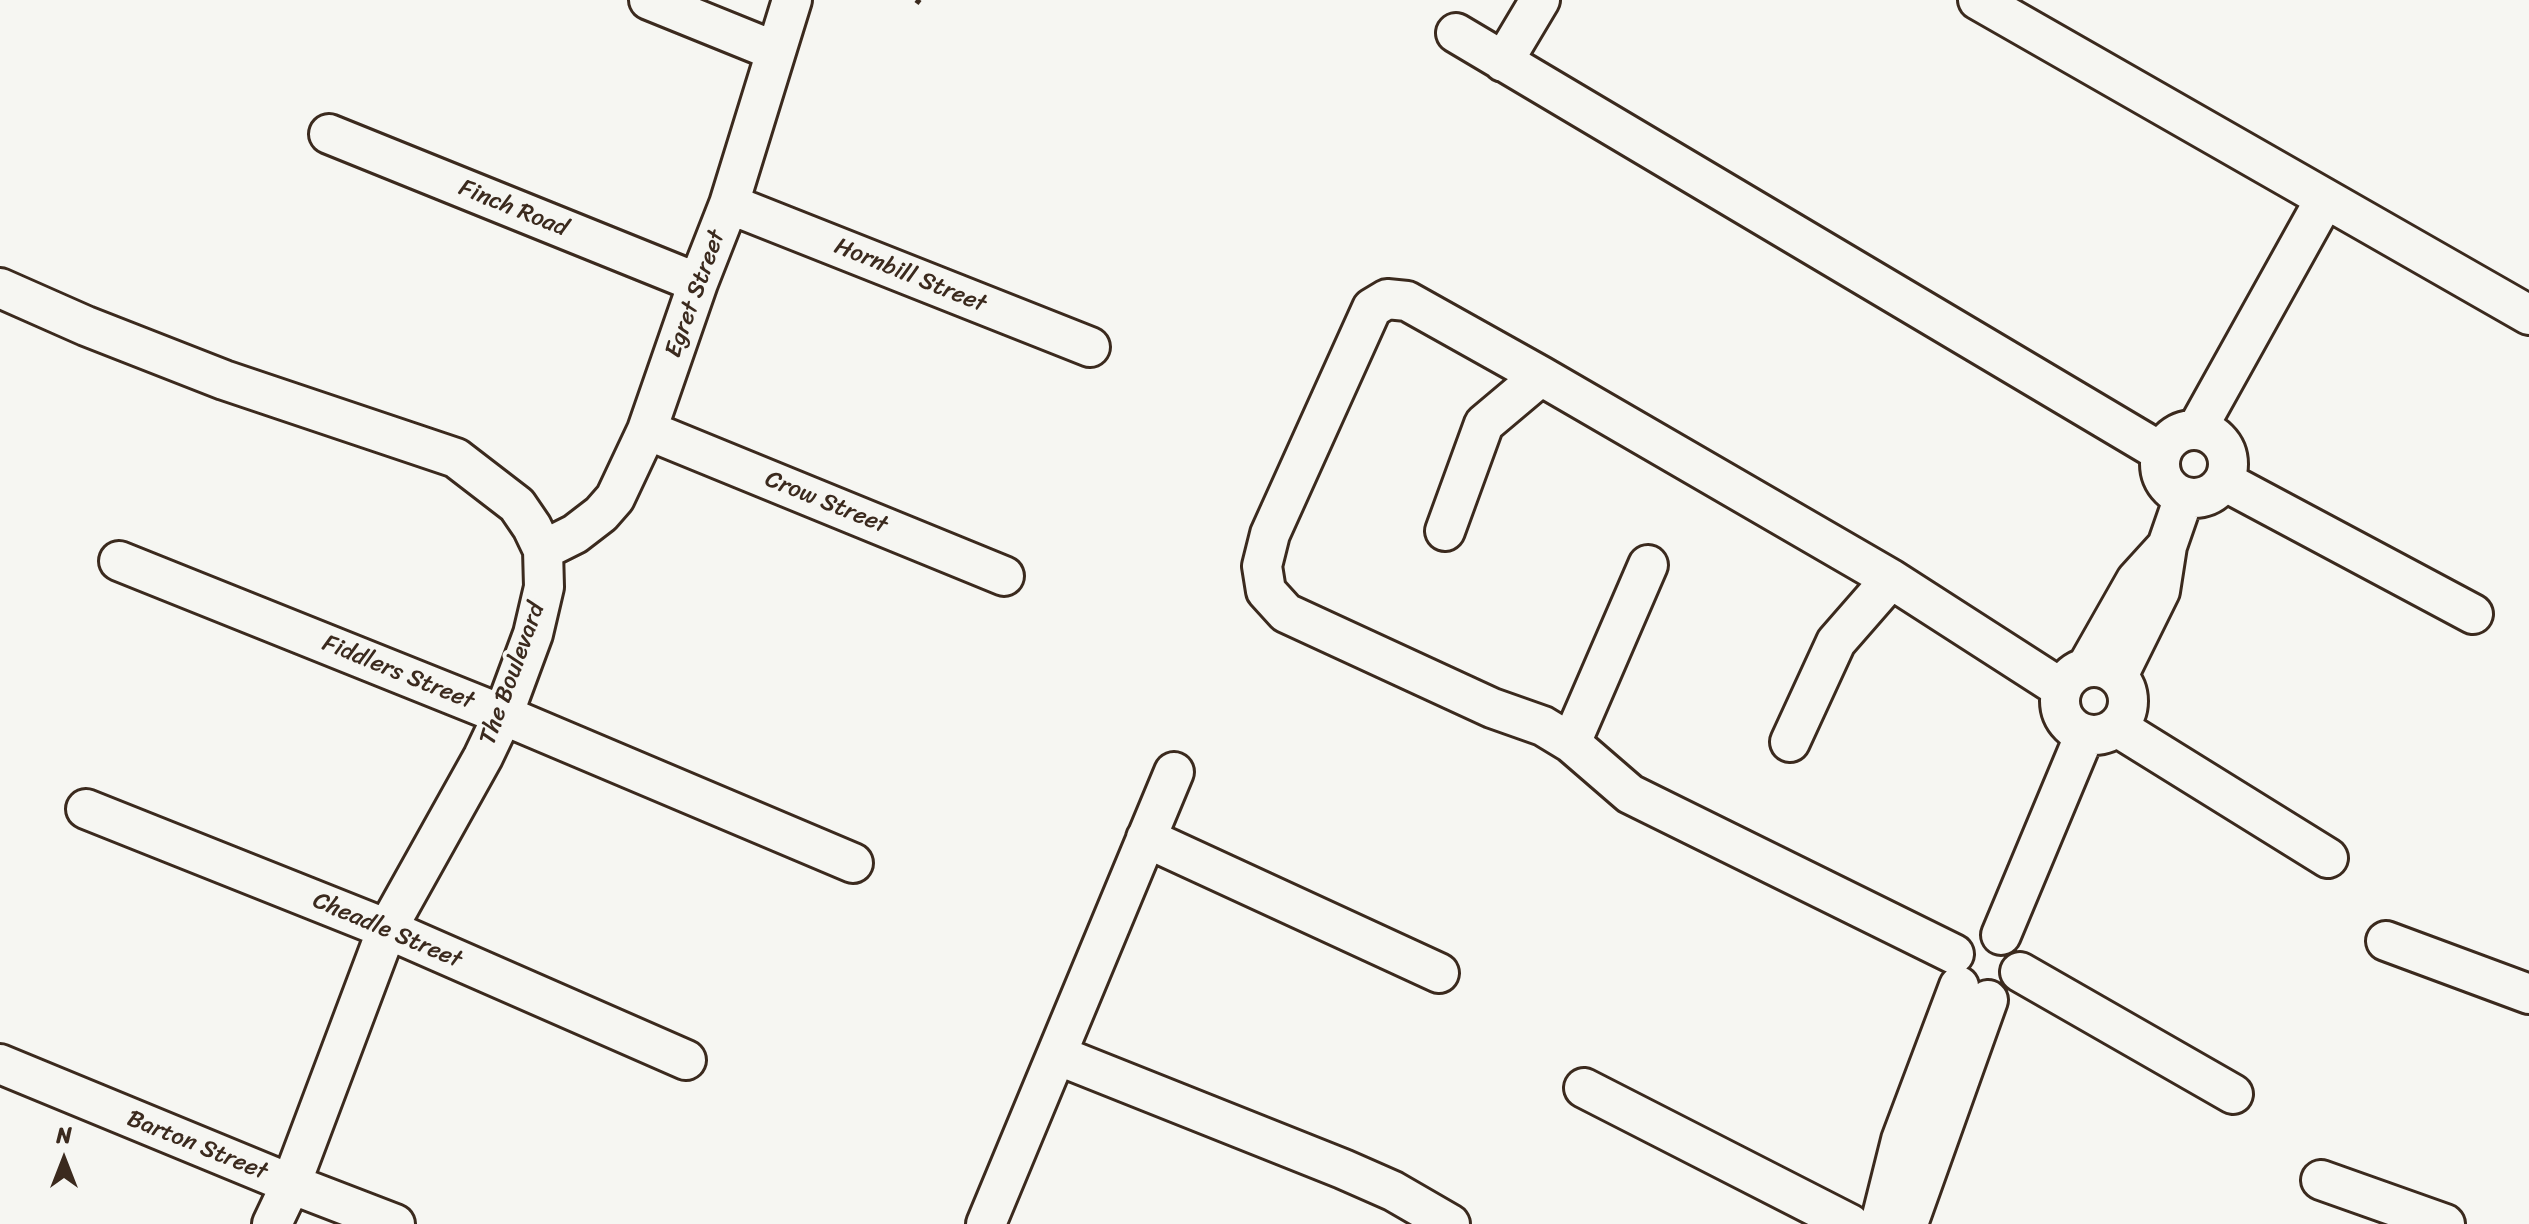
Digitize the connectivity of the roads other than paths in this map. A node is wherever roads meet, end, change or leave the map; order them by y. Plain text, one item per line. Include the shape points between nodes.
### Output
1 (649, 0) edge
2 (792, 0) edge
3 (1540, 0) edge
4 (1978, 0) edge
5 (1456, 33) dead end
6 (775, 51) junction
7 (1503, 62) junction
8 (329, 134) dead end
9 (2325, 199) junction
10 (729, 204) junction
11 (698, 283) junction
12 (0, 288) edge
13 (2529, 315) edge
14 (1090, 347) dead end
15 (1541, 376) junction
16 (2197, 429) junction
17 (647, 430) junction
18 (2161, 452) junction
19 (2224, 481) junction
20 (2184, 497) junction
21 (1445, 531) dead end
22 (543, 550) junction
23 (119, 561) dead end
24 (1648, 565) dead end
25 (1004, 576) dead end
26 (1891, 579) junction
27 (2473, 614) dead end
28 (2088, 678) junction
29 (503, 715) junction
30 (2101, 730) junction
31 (1790, 742) dead end
32 (1571, 743) junction
33 (1174, 772) dead end
34 (86, 809) dead end
35 (1146, 838) junction
36 (2328, 858) dead end
37 (853, 863) dead end
38 (387, 929) junction
39 (2001, 935) junction
40 (2386, 941) dead end
41 (2020, 972) junction
42 (1439, 973) dead end
43 (1967, 980) junction
44 (2529, 994) edge
45 (1057, 1055) junction
46 (686, 1060) dead end
47 (0, 1064) edge
48 (1584, 1088) dead end
49 (2233, 1094) dead end
50 (2321, 1180) dead end
51 (291, 1184) junction
52 (272, 1224) edge
53 (395, 1224) edge
54 (986, 1224) edge
55 (1450, 1224) edge
56 (1850, 1224) edge
57 (1880, 1224) edge
58 (1908, 1224) edge
59 (2445, 1224) edge

1 - 6 street
2 - 6 street, Egret Street
3 - 7 street
4 - 9 street
5 - 7 street
6 - 10 street, Egret Street
7 - 18 street
8 - 11 street, Finch Road
9 - 13 street
9 - 16 street
10 - 11 street, Egret Street
10 - 14 street, Hornbill Street
11 - 17 street, Egret Street
12 - 22 street, The Boulevard via 224,380 456,458 517,505
15 - 21 street via 1484,424
15 - 26 street
15 - 32 street via 1407,301 1387,299 1372,308 1270,534 1262,566 1266,591 1286,613
16 - 18 street via 2176,434
16 - 19 street via 2224,448
17 - 22 street, Egret Street via 615,498 575,534
17 - 25 street, Crow Street
18 - 20 street via 2161,474
19 - 20 street via 2207,495
19 - 27 street
20 - 28 street via 2167,546 2136,580
22 - 29 street, The Boulevard via 544,587 533,634
23 - 29 street, Fiddlers Street
24 - 32 street
26 - 28 street
26 - 31 street via 1836,642
28 - 30 street via 2059,701 2061,712 2074,729
28 - 30 street via 2125,685 2128,696 2124,718
29 - 37 street, Fiddlers Street
29 - 38 street, The Boulevard
30 - 36 street
30 - 39 street
32 - 43 street via 1630,794
33 - 35 street
34 - 38 street, Cheadle Street
35 - 42 street
35 - 45 street
38 - 46 street, Cheadle Street
38 - 51 street, The Boulevard
39 - 41 street via 2017,950
39 - 43 street via 1978,932 1959,944
40 - 44 street
41 - 43 street via 2017,983 2000,998
41 - 49 street
43 - 57 street via 1901,1140
43 - 58 street
45 - 54 street
45 - 55 street via 1343,1169
47 - 51 street, Barton Street
48 - 56 street
50 - 59 street
51 - 52 street, The Boulevard
51 - 53 street, Barton Street

